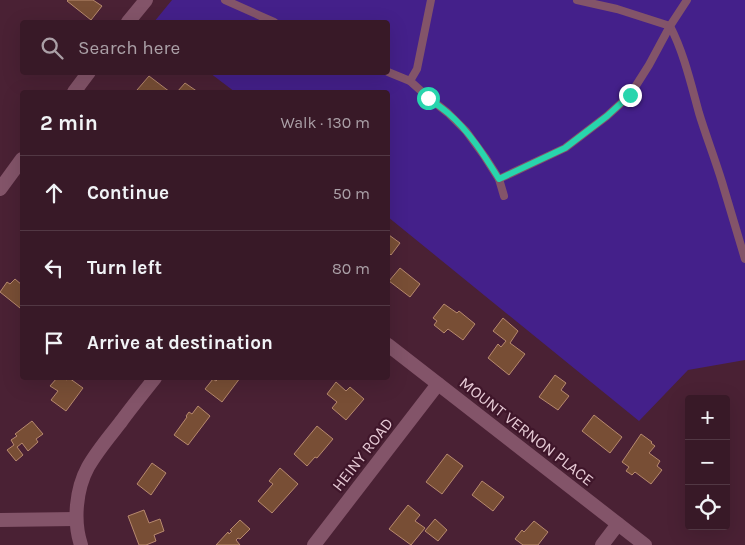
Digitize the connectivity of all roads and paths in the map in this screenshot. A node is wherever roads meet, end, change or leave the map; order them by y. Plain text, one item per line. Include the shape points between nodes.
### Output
1 (146, 0) edge
2 (225, 0) edge
3 (431, 0) edge
4 (577, 0) edge
5 (687, 0) edge
6 (130, 20) edge
7 (270, 20) edge
8 (670, 26) junction
9 (390, 73) edge
10 (87, 75) edge
11 (410, 81) junction
12 (76, 90) edge
13 (20, 162) edge
14 (499, 179) junction
15 (0, 189) edge
16 (504, 196) dead end
17 (745, 259) edge
18 (390, 347) edge
19 (153, 380) edge
20 (438, 384) junction
21 (76, 519) junction
22 (0, 520) edge
23 (618, 524) junction
24 (81, 545) edge
25 (314, 545) edge
26 (602, 545) edge
27 (645, 545) edge

1 - 6 street
2 - 7 lane
3 - 11 lane via 416,69
4 - 8 lane
5 - 8 lane
8 - 14 lane via 630,95 607,116 565,148
8 - 17 lane
9 - 11 lane
10 - 12 street
11 - 14 lane via 466,131
13 - 15 street
14 - 16 lane
18 - 20 street, MOUNT VERNON PLACE
19 - 21 street via 87,468
20 - 23 street, MOUNT VERNON PLACE
20 - 25 street, HEINY ROAD
21 - 22 street
21 - 24 street
23 - 26 street
23 - 27 street, MOUNT VERNON PLACE

